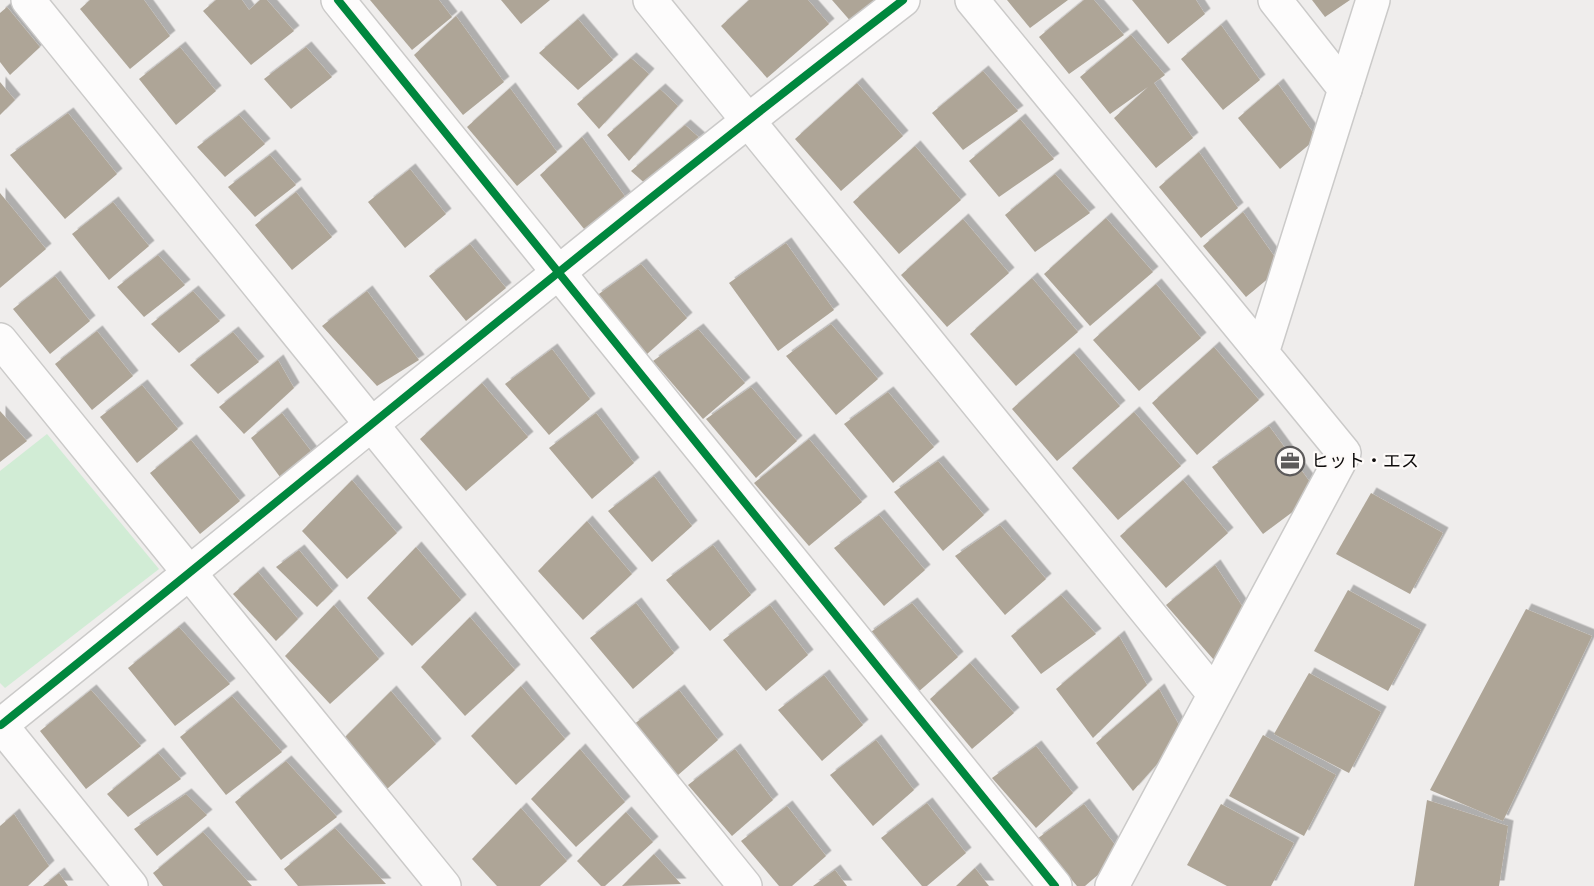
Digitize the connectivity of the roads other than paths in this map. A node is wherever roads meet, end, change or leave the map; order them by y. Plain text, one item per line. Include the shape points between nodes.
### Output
1 (28, 0) edge
2 (338, 0) edge
3 (650, 0) edge
4 (903, 0) edge
5 (972, 0) edge
6 (1275, 0) edge
7 (1373, 0) edge
8 (1345, 89) junction
9 (748, 120) junction
10 (559, 273) junction
11 (0, 340) edge
12 (1262, 353) junction
13 (371, 424) junction
14 (191, 573) junction
15 (1214, 694) junction
16 (0, 725) edge
17 (130, 886) edge
18 (444, 886) edge
19 (745, 886) edge
20 (1055, 886) edge
21 (1112, 886) edge

1 - 13 street
2 - 10 street
3 - 9 street
4 - 9 street
5 - 12 street
6 - 8 street
7 - 8 street
8 - 12 street
9 - 10 street
9 - 15 street
10 - 13 street
10 - 20 street
11 - 14 street
12 - 15 street via 1344,453
13 - 14 street
13 - 19 street
14 - 16 street
14 - 18 street
15 - 21 street
16 - 17 street

